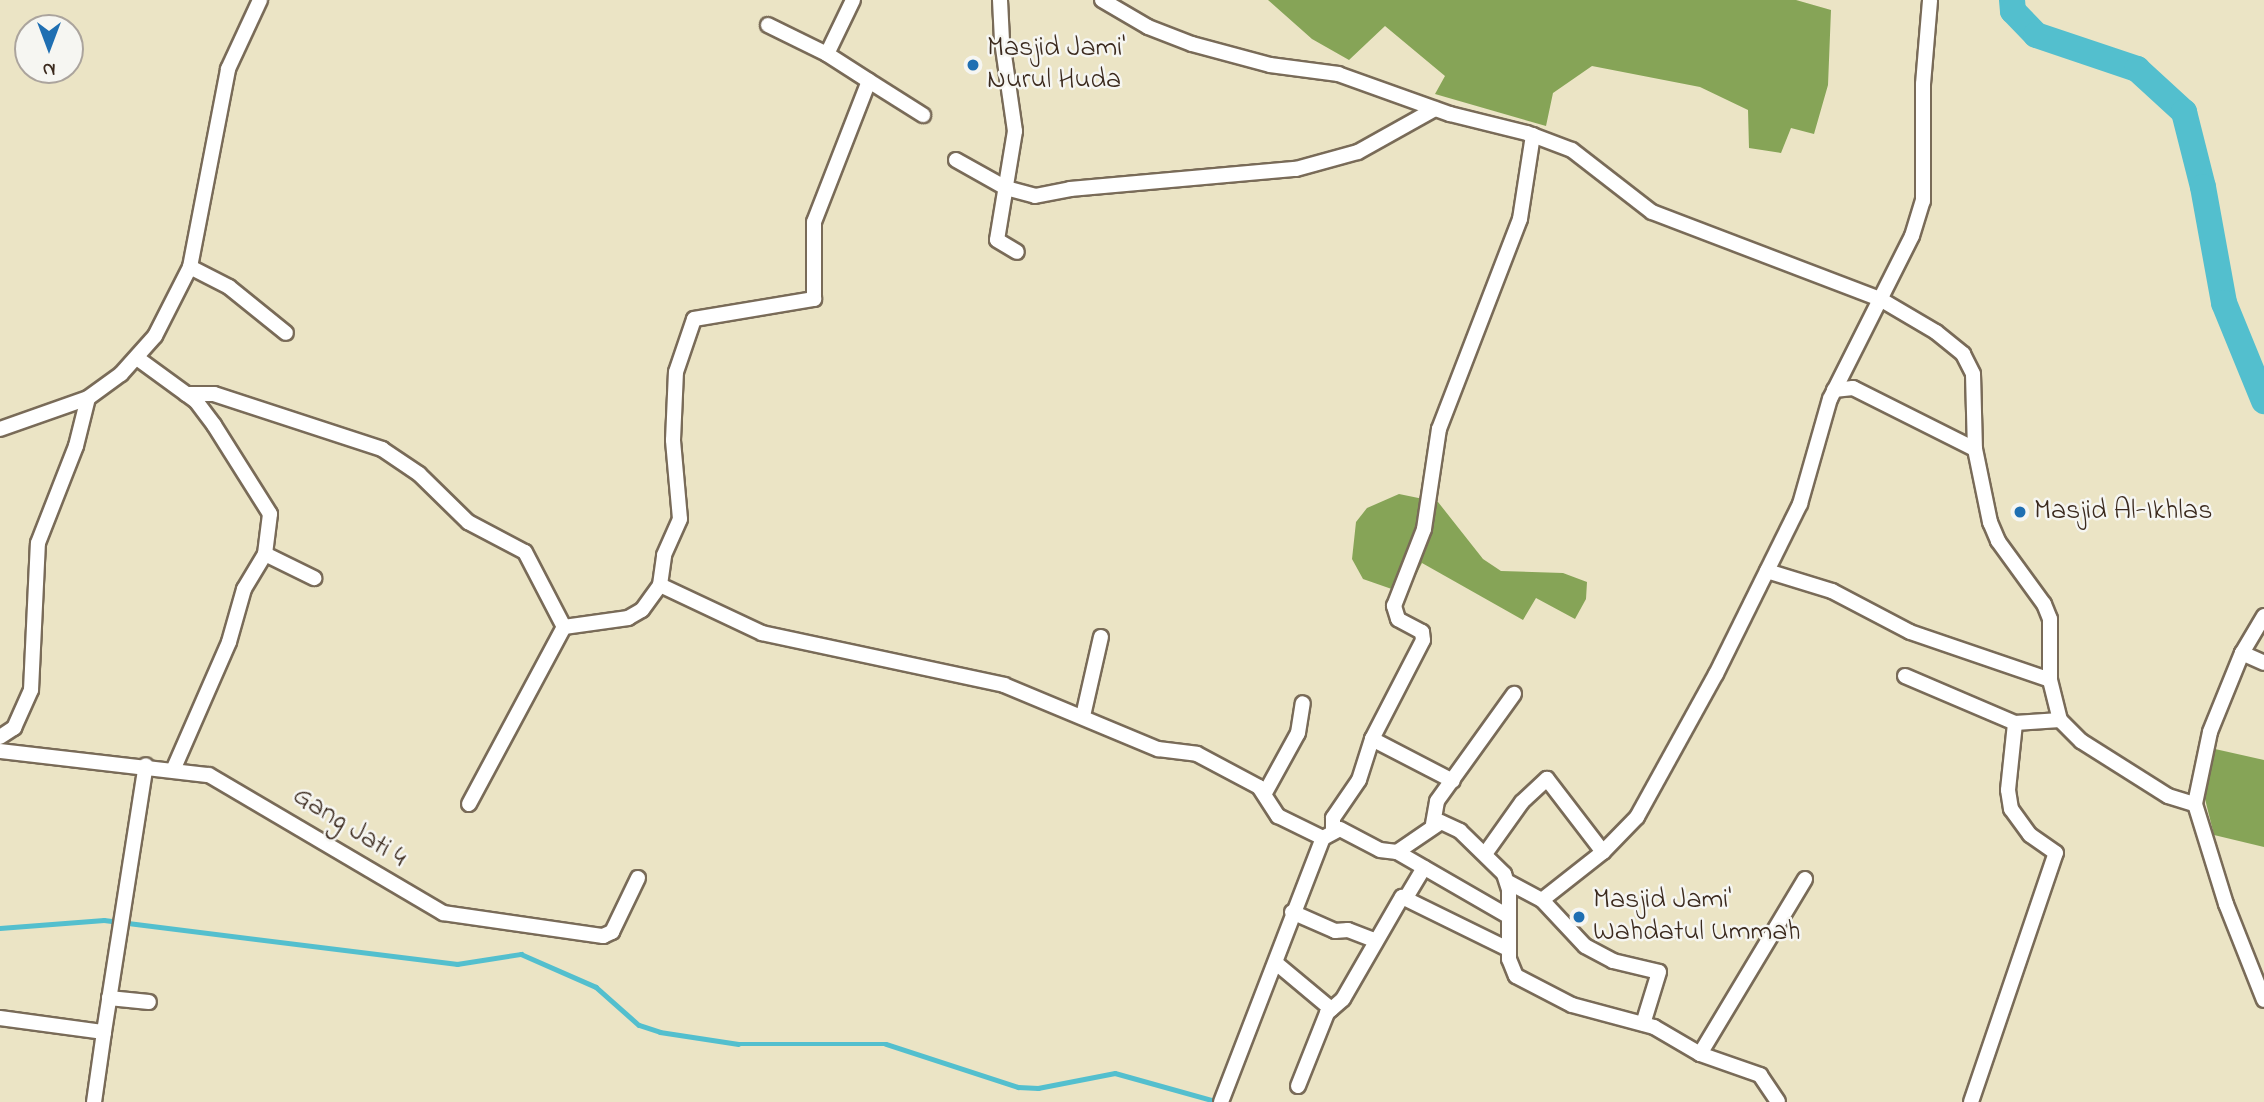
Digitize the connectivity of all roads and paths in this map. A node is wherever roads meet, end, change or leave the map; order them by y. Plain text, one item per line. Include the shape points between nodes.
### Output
1 (260, 0) edge
2 (853, 0) edge
3 (1000, 0) edge
4 (1102, 0) edge
5 (1930, 0) edge
6 (768, 25) dead end
7 (827, 54) junction
8 (869, 81) junction
9 (1435, 109) junction
10 (923, 116) dead end
11 (1533, 135) junction
12 (957, 160) dead end
13 (1006, 188) junction
14 (1017, 252) dead end
15 (190, 267) junction
16 (1880, 299) junction
17 (286, 333) dead end
18 (137, 358) junction
19 (1833, 390) junction
20 (186, 394) junction
21 (88, 398) junction
22 (0, 429) edge
23 (1975, 449) junction
24 (265, 554) junction
25 (1767, 571) junction
26 (314, 578) dead end
27 (660, 585) junction
28 (2264, 617) edge
29 (564, 627) junction
30 (1101, 637) dead end
31 (2242, 653) junction
32 (2264, 663) edge
33 (1905, 676) dead end
34 (2050, 680) junction
35 (1514, 694) dead end
36 (1303, 703) dead end
37 (1083, 716) junction
38 (2060, 720) junction
39 (2015, 723) junction
40 (0, 737) edge
41 (1373, 739) junction
42 (0, 751) edge
43 (146, 765) junction
44 (174, 768) junction
45 (1453, 781) junction
46 (1265, 793) junction
47 (470, 804) dead end
48 (2195, 804) junction
49 (1433, 824) junction
50 (1328, 833) junction
51 (1397, 852) junction
52 (1603, 852) junction
53 (1485, 854) junction
54 (1424, 868) junction
55 (638, 878) dead end
56 (1805, 879) dead end
57 (1508, 882) junction
58 (1407, 896) junction
59 (1542, 900) junction
60 (1292, 912) junction
61 (1508, 916) junction
62 (1376, 941) junction
63 (1508, 949) junction
64 (1276, 963) junction
65 (109, 999) junction
66 (2264, 1000) edge
67 (149, 1002) dead end
68 (1331, 1009) junction
69 (0, 1018) edge
70 (1643, 1024) junction
71 (104, 1032) junction
72 (1700, 1054) junction
73 (1298, 1086) dead end
74 (94, 1102) edge
75 (1221, 1102) edge
76 (1778, 1102) edge
77 (1971, 1102) edge

1 - 15 street via 228,69
2 - 7 street
3 - 13 street via 1015,131
4 - 9 street via 1148,27 1192,44 1270,65 1338,74
5 - 16 street via 1923,84 1923,201 1912,236
6 - 7 street
7 - 8 street
8 - 10 street
8 - 27 street via 814,222 814,299 728,316 697,315 690,324 676,372 673,440 680,519 664,555
9 - 11 street
9 - 13 street via 1358,152 1308,167 1035,196
11 - 16 street via 1572,150 1651,212
11 - 41 street via 1520,219 1439,429 1423,529 1394,606 1398,619 1422,632 1423,640
12 - 13 street
13 - 14 street via 997,240
15 - 17 street via 229,287
15 - 18 street via 172,308
16 - 19 street
16 - 23 street via 1963,354 1973,374
18 - 20 street
18 - 21 street
19 - 23 street via 1853,388
19 - 25 street via 1804,494
20 - 24 street via 205,411 270,514
20 - 29 street via 219,395 382,449 419,474 468,523 525,552
21 - 22 street
21 - 40 street via 76,446 38,543 31,690 15,728
23 - 34 street via 1998,541 2050,619
24 - 26 street
24 - 44 street via 244,589 229,642
25 - 34 street via 1832,592 1910,632
25 - 52 street via 1637,817
27 - 29 street via 653,598 628,618
27 - 37 street via 762,633 1004,685
28 - 31 street
29 - 47 street
30 - 37 street
31 - 32 street
31 - 48 street via 2210,732
33 - 39 street
34 - 38 street
35 - 45 street
36 - 46 street via 1298,733
37 - 46 street via 1157,749 1197,754
38 - 39 street
38 - 48 street via 2081,741 2168,796
39 - 77 street via 2008,790 2011,809 2030,835 2056,853
41 - 45 street
41 - 50 street via 1359,780
42 - 43 street, Gang Jati 4
43 - 44 street, Gang Jati 4
43 - 65 street
44 - 55 street, Gang Jati 4 via 208,775 260,801 443,913 603,936 612,932
45 - 49 street via 1437,801
46 - 50 street via 1278,816
48 - 66 street via 2226,904
49 - 51 street
49 - 53 street via 1451,825
50 - 51 street
50 - 60 street
51 - 54 street
52 - 53 street via 1547,779 1521,802
52 - 59 street
53 - 57 street
54 - 58 street
54 - 61 street
56 - 72 street
57 - 59 street
57 - 61 street
58 - 62 street via 1402,897
58 - 63 street
59 - 70 street via 1585,946 1614,961 1660,972
60 - 62 street via 1335,931 1348,929
60 - 64 street
61 - 63 street
62 - 68 street via 1343,999
63 - 70 street via 1511,969 1523,980 1601,1017
64 - 68 street
64 - 75 street
65 - 67 street
65 - 71 street
68 - 73 street
69 - 71 street
70 - 72 street
71 - 74 street
72 - 76 street via 1760,1075

